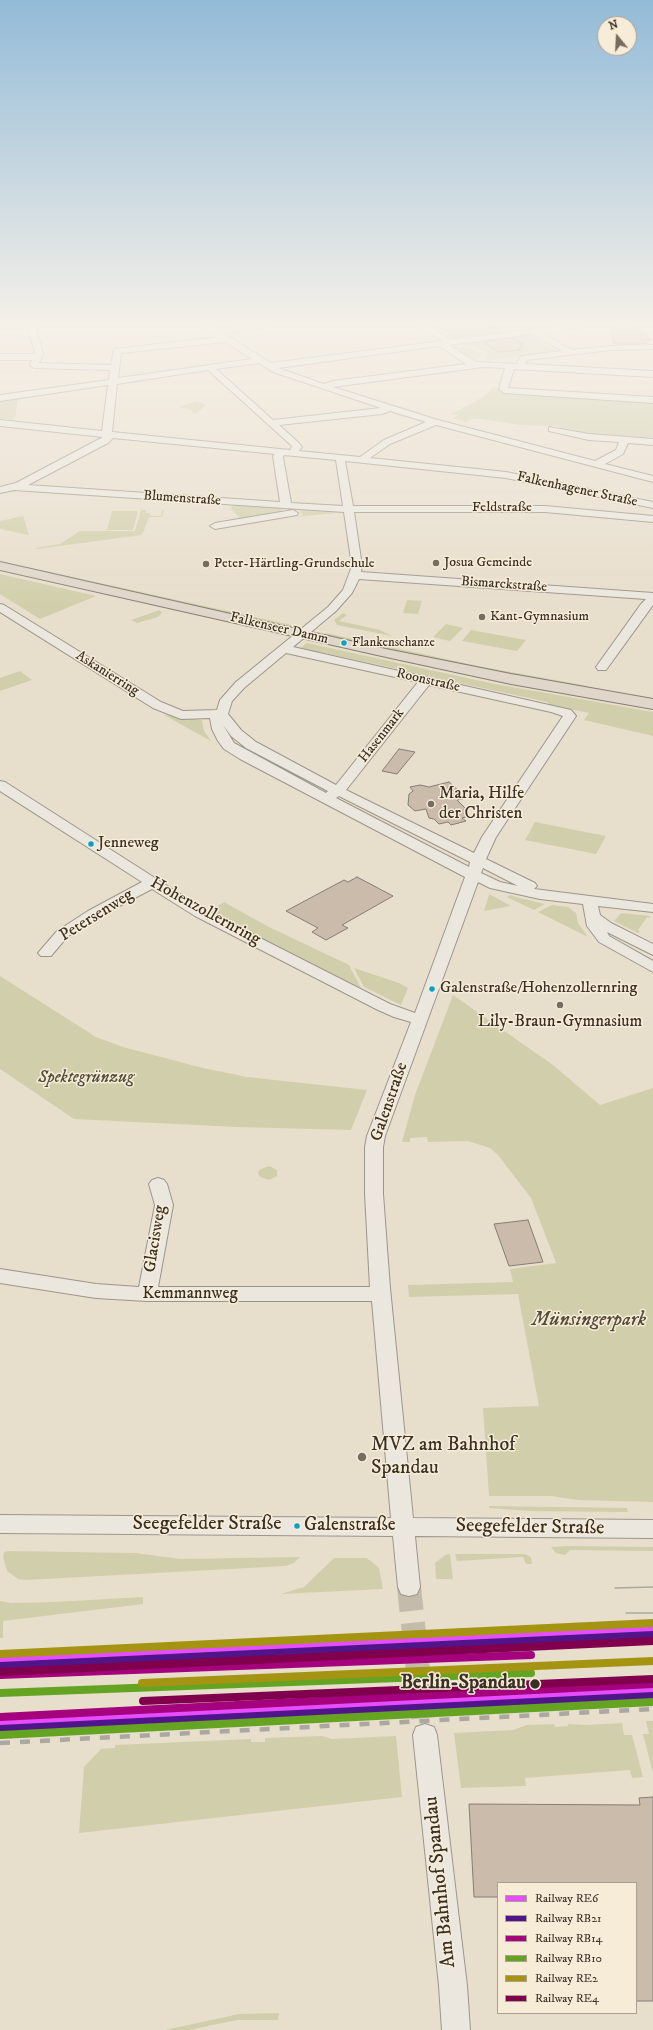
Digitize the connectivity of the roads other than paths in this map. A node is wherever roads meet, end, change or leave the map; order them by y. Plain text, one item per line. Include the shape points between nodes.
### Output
1 (110, 420) edge
2 (267, 420) edge
3 (301, 420) edge
4 (428, 420) edge
5 (435, 422) junction
6 (0, 423) edge
7 (271, 423) junction
8 (552, 429) dead end
9 (108, 434) junction
10 (624, 440) junction
11 (653, 442) edge
12 (281, 453) junction
13 (292, 454) junction
14 (341, 459) junction
15 (362, 461) junction
16 (597, 464) junction
17 (653, 479) edge
18 (15, 487) junction
19 (0, 490) edge
20 (229, 502) junction
21 (286, 505) junction
22 (653, 505) edge
23 (350, 510) junction
24 (294, 513) dead end
25 (653, 519) edge
26 (237, 522) junction
27 (215, 526) dead end
28 (0, 558) edge
29 (0, 566) edge
30 (355, 575) junction
31 (651, 602) edge
32 (3, 612) edge
33 (307, 630) junction
34 (284, 649) junction
35 (602, 667) dead end
36 (426, 680) junction
37 (653, 694) edge
38 (653, 704) edge
39 (222, 714) junction
40 (570, 716) joint
41 (243, 740) junction
42 (229, 746) junction
43 (2, 789) edge
44 (338, 791) junction
45 (324, 799) junction
46 (478, 860) junction
47 (473, 875) junction
48 (152, 883) junction
49 (562, 897) junction
50 (590, 901) junction
51 (653, 908) edge
52 (592, 916) junction
53 (653, 950) edge
54 (46, 953) dead end
55 (653, 967) edge
56 (420, 1018) junction
57 (158, 1184) dead end
58 (0, 1276) edge
59 (147, 1294) junction
60 (381, 1294) junction
61 (0, 1524) edge
62 (403, 1526) junction
63 (653, 1529) edge
64 (409, 1587) tunnel mouth
65 (425, 1735) tunnel mouth
66 (456, 2030) edge

1 - 9 street
2 - 7 street
3 - 7 street
4 - 5 street
5 - 15 street via 387,442
5 - 16 street
6 - 9 street, Falkenhagener Straße
7 - 13 street via 296,445
8 - 10 street via 589,437
9 - 12 street, Falkenhagener Straße
9 - 18 street via 105,441
10 - 11 street
10 - 16 street via 620,452
12 - 13 street, Falkenhagener Straße
12 - 21 street via 278,456
13 - 14 street, Falkenhagener Straße
14 - 15 street, Falkenhagener Straße
14 - 23 street
15 - 22 street, Falkenhagener Straße via 510,476
16 - 17 street
18 - 19 street
18 - 20 street, Blumenstraße
20 - 21 street, Blumenstraße
20 - 26 street via 226,508
21 - 23 street, Blumenstraße
23 - 25 street, Feldstraße via 540,508
23 - 30 street via 357,566
24 - 26 street
26 - 27 street
28 - 33 main road, Falkenseer Damm
29 - 33 main road, Falkenseer Damm
30 - 31 street, Bismarckstraße
30 - 33 street via 348,591 338,603
31 - 35 street
32 - 39 street, Askanierring via 157,705 181,715
33 - 34 street
33 - 37 main road, Falkenseer Damm
33 - 38 main road, Falkenseer Damm via 511,679
34 - 36 street, Roonstraße
34 - 39 street via 236,689 226,700
36 - 40 street, Roonstraße via 554,709
36 - 44 street, Hasenmark
39 - 41 street
39 - 42 street via 216,719 218,728
40 - 46 street, Galenstraße via 489,837
41 - 42 street
41 - 44 street
42 - 45 street
43 - 48 street, Hohenzollernring
44 - 45 street
44 - 46 street
45 - 47 street
46 - 47 street, Galenstraße
46 - 49 street via 523,883
47 - 49 street via 495,885
47 - 56 street, Galenstraße
48 - 54 street, Petersenweg via 93,914 62,934
48 - 56 street, Hohenzollernring via 200,912 384,1007 400,1014
49 - 50 street
50 - 51 street
50 - 52 street
52 - 53 street
52 - 55 street via 594,926 604,939
56 - 60 street, Galenstraße via 374,1147 374,1194
57 - 59 street, Glacisweg via 164,1205 152,1257
58 - 59 street, Kemmannweg via 96,1292
59 - 60 street, Kemmannweg
60 - 62 street, Galenstraße
61 - 62 street, Seegefelder Straße
62 - 63 street, Seegefelder Straße
62 - 64 street
65 - 66 street, Am Bahnhof Spandau

